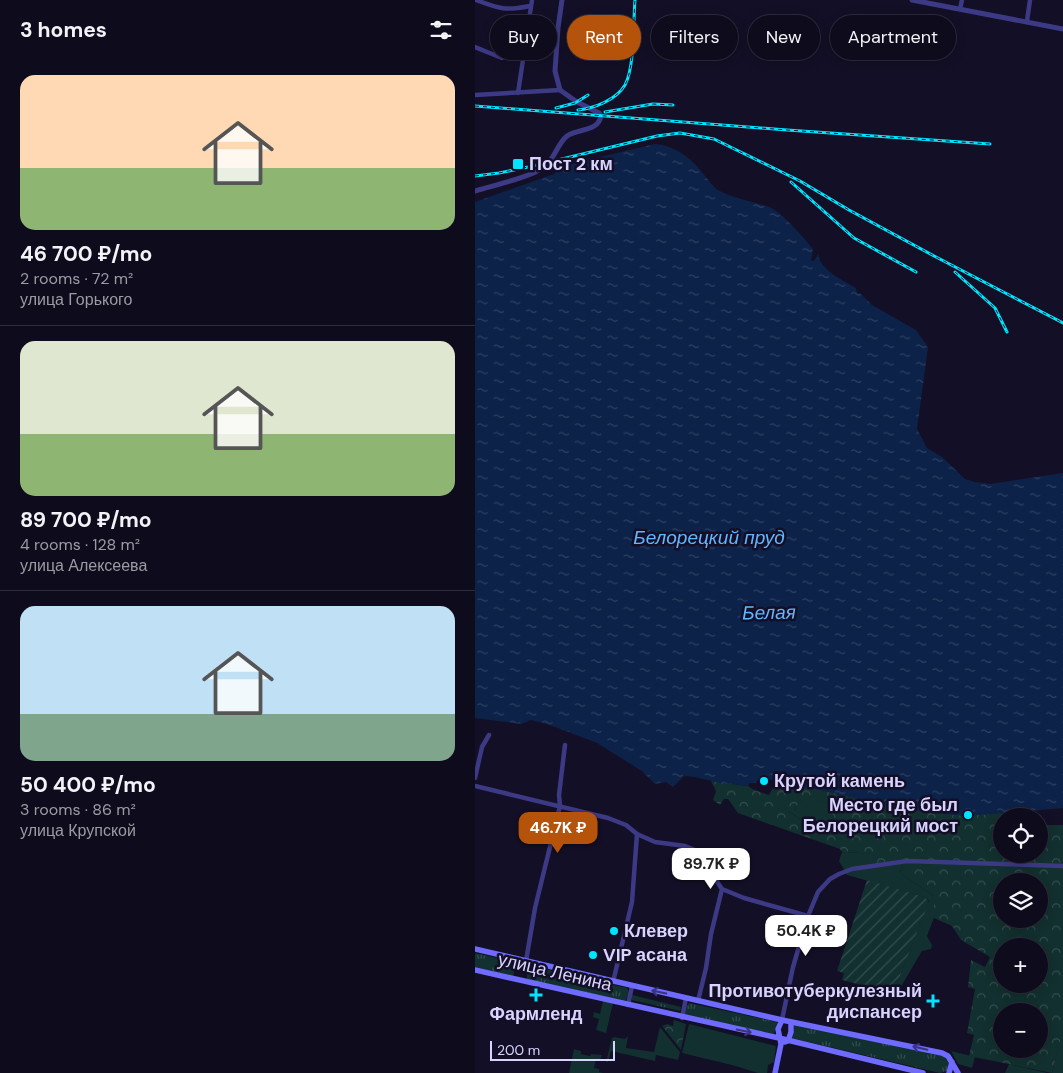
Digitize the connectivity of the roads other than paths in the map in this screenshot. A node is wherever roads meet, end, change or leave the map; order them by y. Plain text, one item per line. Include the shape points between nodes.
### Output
1 (476, 0) edge
2 (532, 0) edge
3 (561, 0) edge
4 (912, 0) edge
5 (962, 0) edge
6 (1030, 0) edge
7 (531, 6) junction
8 (960, 9) junction
9 (1027, 21) junction
10 (1063, 29) edge
11 (475, 47) edge
12 (490, 53) edge
13 (559, 90) junction
14 (518, 93) junction
15 (475, 95) edge
16 (475, 191) edge
17 (489, 736) dead end
18 (565, 746) dead end
19 (475, 778) edge
20 (475, 786) edge
21 (560, 806) junction
22 (637, 834) junction
23 (1063, 866) edge
24 (722, 889) junction
25 (808, 916) junction
26 (475, 949) edge
27 (526, 961) junction
28 (475, 970) edge
29 (613, 982) junction
30 (632, 986) junction
31 (686, 998) junction
32 (698, 1001) junction
33 (628, 1004) junction
34 (682, 1018) junction
35 (783, 1020) junction
36 (791, 1022) junction
37 (780, 1041) junction
38 (788, 1041) junction
39 (953, 1062) junction
40 (775, 1073) edge
41 (923, 1073) edge
42 (949, 1073) edge
43 (958, 1073) edge

1 - 7 street via 509,10
2 - 7 street
3 - 13 street via 555,71
4 - 8 street
5 - 8 street
6 - 9 street
7 - 14 street
8 - 9 street
9 - 10 street
11 - 12 street
13 - 14 street
13 - 16 street via 599,113 600,122 595,127 567,136 546,166
14 - 15 street
17 - 19 street via 482,748
18 - 21 street
20 - 21 street
21 - 22 street via 608,818 626,825
21 - 27 street via 535,908
22 - 24 street via 655,842 685,846 705,854 714,864 716,880
22 - 29 street via 632,902
23 - 25 street via 907,862 846,871 830,879 818,892
24 - 25 street
24 - 32 street
25 - 35 street via 793,967
26 - 27 main road, улица Ленина
27 - 29 main road, улица Ленина
28 - 33 main road, улица Ленина
29 - 30 main road, улица Ленина
31 -> 30 main road, улица Ленина
30 - 33 street, улица Ленина
31 - 32 main road, улица Ленина
31 - 34 street
32 - 35 main road, улица Ленина
33 - 34 main road, улица Ленина
34 -> 37 main road, улица Ленина
35 - 36 main road, улица Ленина
35 - 37 main road via 778,1029
36 - 38 main road
39 -> 36 main road, улица Ленина via 942,1053
37 - 38 main road, улица Ленина
37 - 40 main road
38 - 41 main road, улица Ленина
39 - 42 main road
39 - 43 main road

